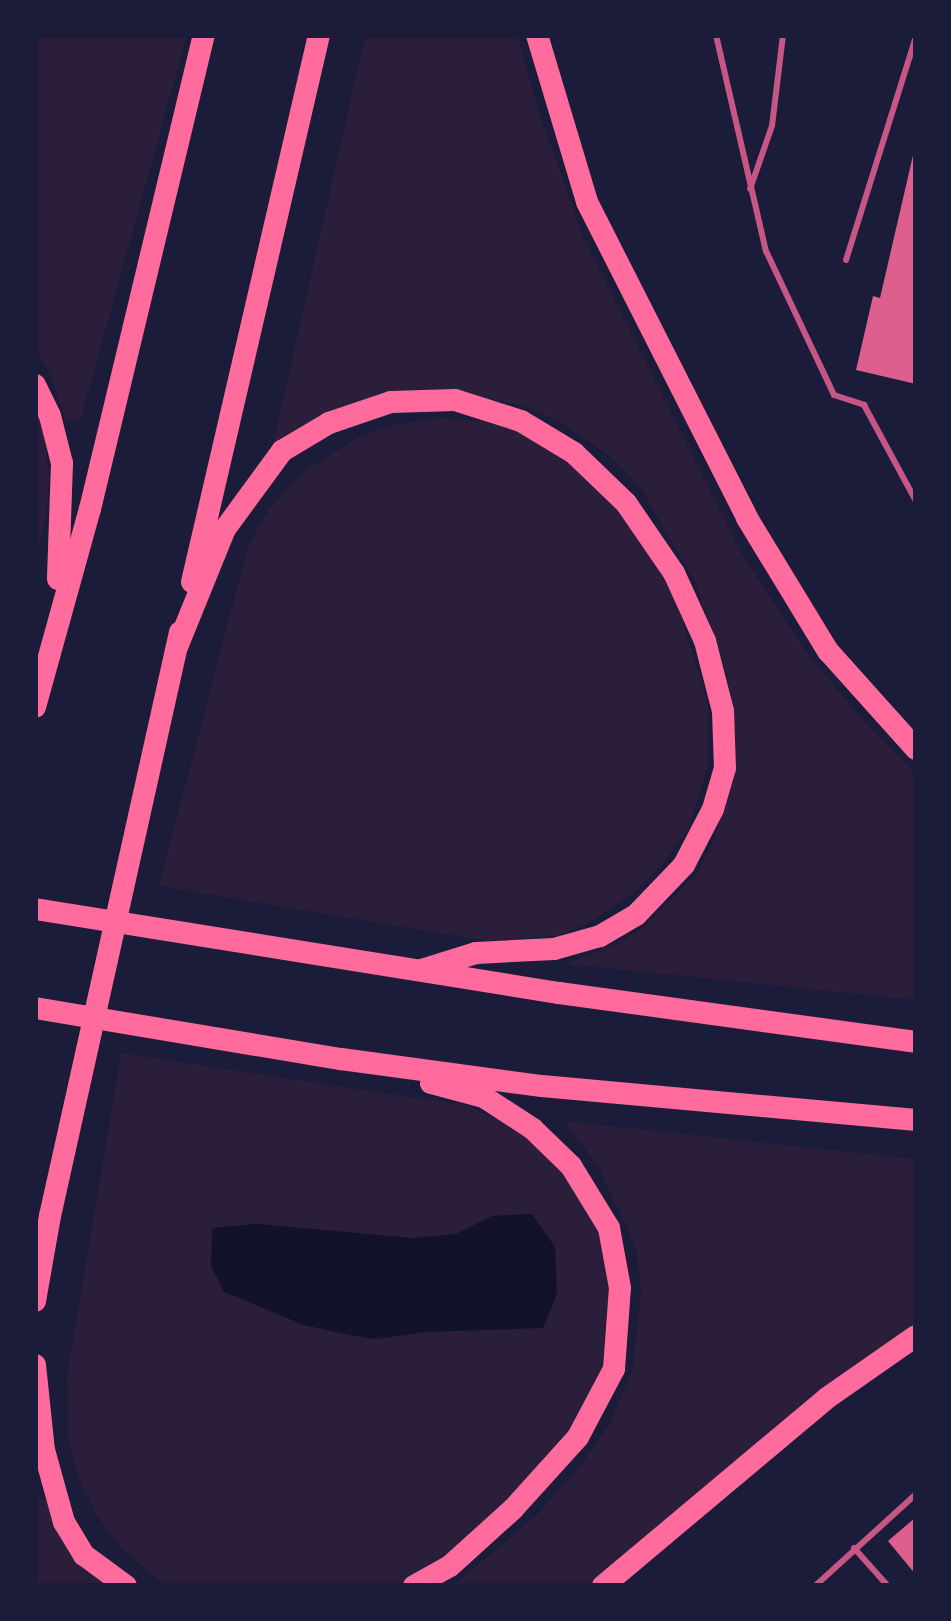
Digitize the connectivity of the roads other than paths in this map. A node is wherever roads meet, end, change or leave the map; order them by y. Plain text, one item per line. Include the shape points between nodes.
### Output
1 (204, 35) edge
2 (320, 35) edge
3 (537, 35) edge
4 (716, 35) edge
5 (783, 35) edge
6 (916, 37) edge
7 (750, 190) junction
8 (846, 260) dead end
9 (35, 385) edge
10 (916, 502) edge
11 (55, 622) junction
12 (176, 647) junction
13 (37, 699) edge
14 (916, 749) edge
15 (35, 909) edge
16 (421, 970) junction
17 (35, 1008) edge
18 (916, 1042) edge
19 (341, 1059) junction
20 (916, 1120) edge
21 (35, 1301) edge
22 (916, 1336) edge
23 (35, 1365) edge
24 (916, 1494) edge
25 (854, 1548) junction
26 (126, 1586) edge
27 (414, 1586) edge
28 (603, 1586) edge
29 (815, 1586) edge
30 (888, 1586) edge

1 - 11 highway via 90,509
2 - 12 highway
3 - 14 highway via 587,202 746,518 828,651
4 - 7 lane
5 - 7 lane via 772,126
6 - 8 lane
7 - 10 lane via 766,251 834,395 864,405
9 - 11 highway via 62,463
11 - 13 highway
12 - 16 highway via 225,529 282,451 329,423 390,402 455,400 520,421 574,453 626,503 674,573 705,641 724,711 725,768 713,809 684,865 636,914 600,936 554,948 476,953
12 - 21 highway
15 - 16 highway
16 - 18 highway
17 - 19 highway
19 - 20 highway via 542,1086
19 - 27 highway via 484,1097 533,1129 570,1166 609,1228 620,1288 614,1369 578,1437 450,1566
22 - 28 highway via 828,1398
23 - 26 highway via 44,1450 64,1522 84,1555
24 - 25 lane
25 - 29 lane
25 - 30 lane

